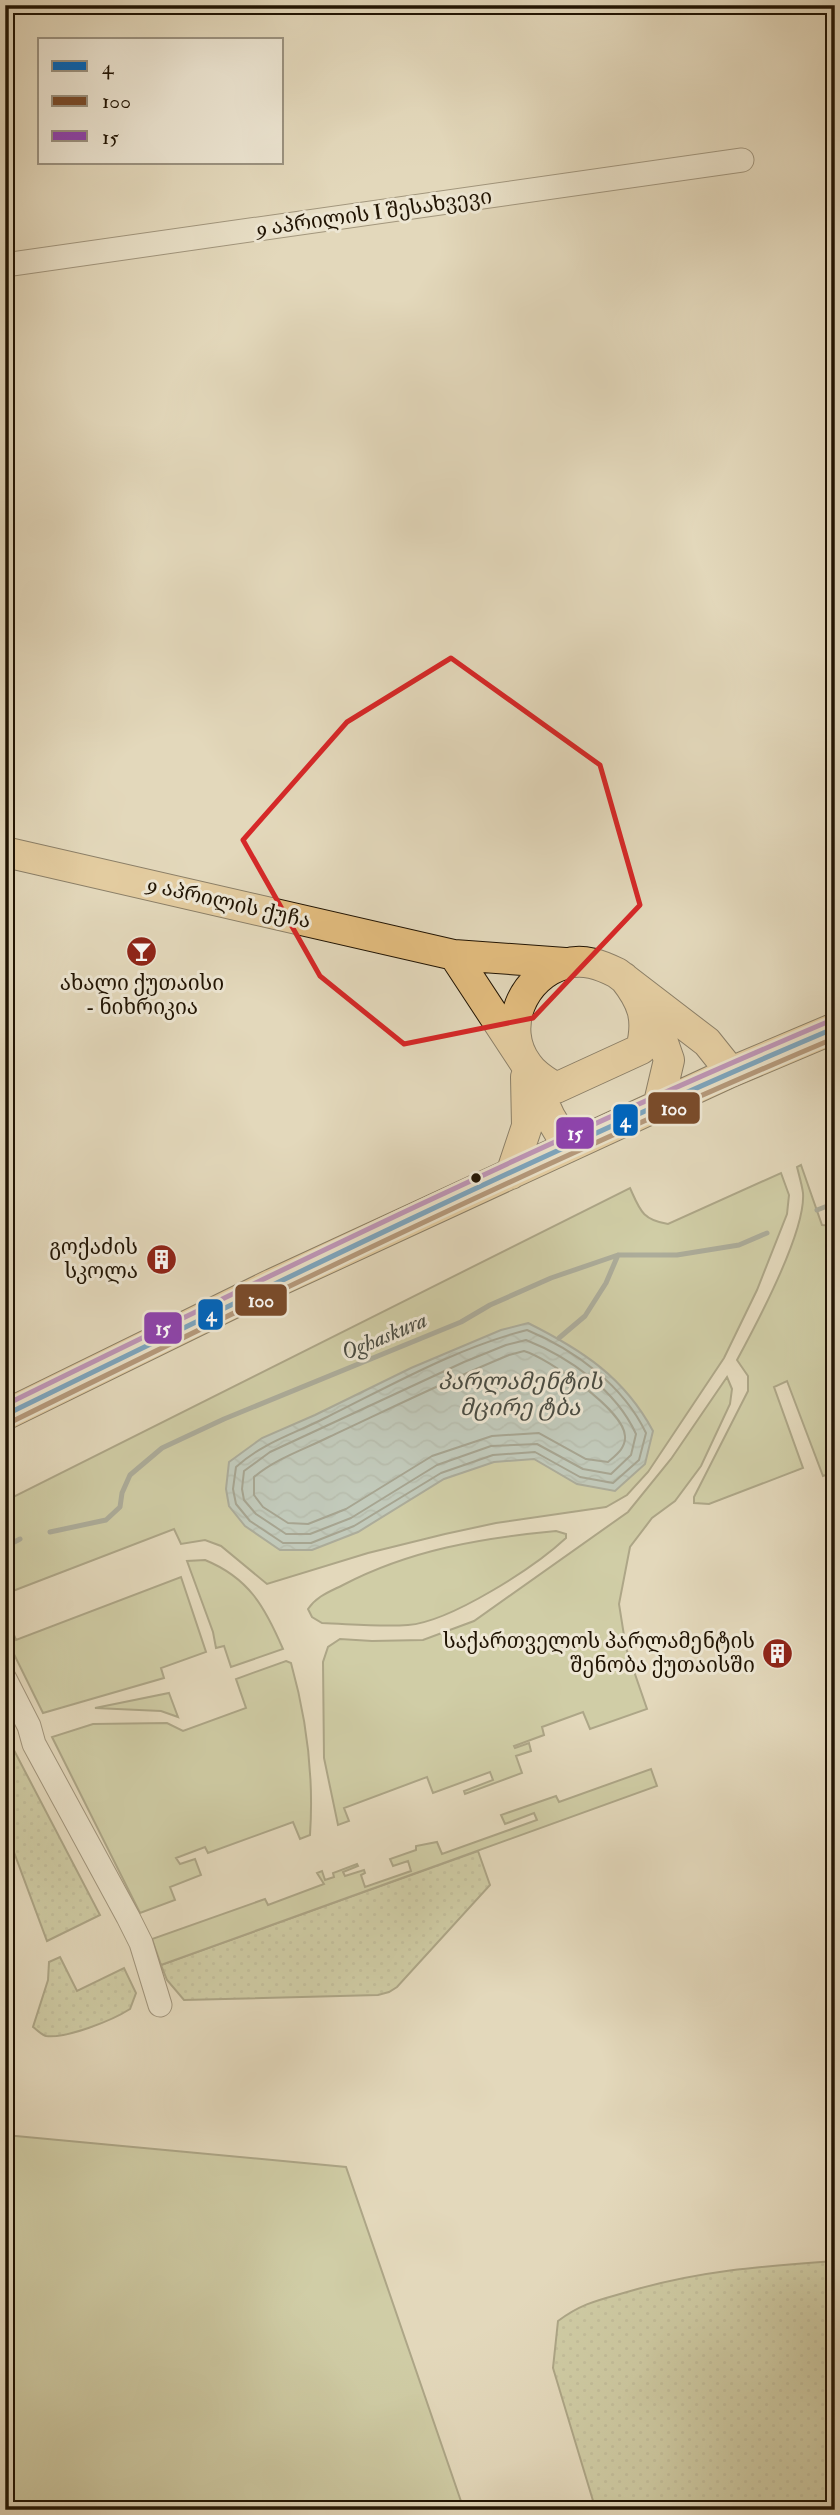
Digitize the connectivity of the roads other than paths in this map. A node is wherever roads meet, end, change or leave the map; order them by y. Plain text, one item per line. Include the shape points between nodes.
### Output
1 (742, 160) dead end
2 (5, 265) edge
3 (5, 852) edge
4 (453, 955) junction
5 (565, 963) junction
6 (624, 978) junction
7 (647, 998) junction
8 (835, 1028) edge
9 (525, 1063) junction
10 (731, 1072) junction
11 (658, 1107) junction
12 (568, 1147) junction
13 (512, 1174) junction
14 (5, 1415) edge
15 (5, 1679) edge
16 (160, 2005) dead end

1 - 2 street, 9 აპრილის I შესახვევი
3 - 4 main road, 9 აპრილის ქუჩა
4 - 5 main road, 9 აპრილის ქუჩა
4 - 9 main road
5 - 6 main road via 601,965
5 - 9 main road via 542,974 525,992 516,1015 516,1040
6 - 7 main road
6 - 9 main road via 644,1013 641,1049 556,1088
7 - 10 main road via 707,1042
7 - 11 main road via 668,1060
8 - 10 main road
9 - 12 main road
9 - 13 main road via 527,1126
10 - 11 main road
11 - 12 main road
12 - 13 main road
13 - 14 main road via 272,1284
15 - 16 street via 34,1744 141,1943

